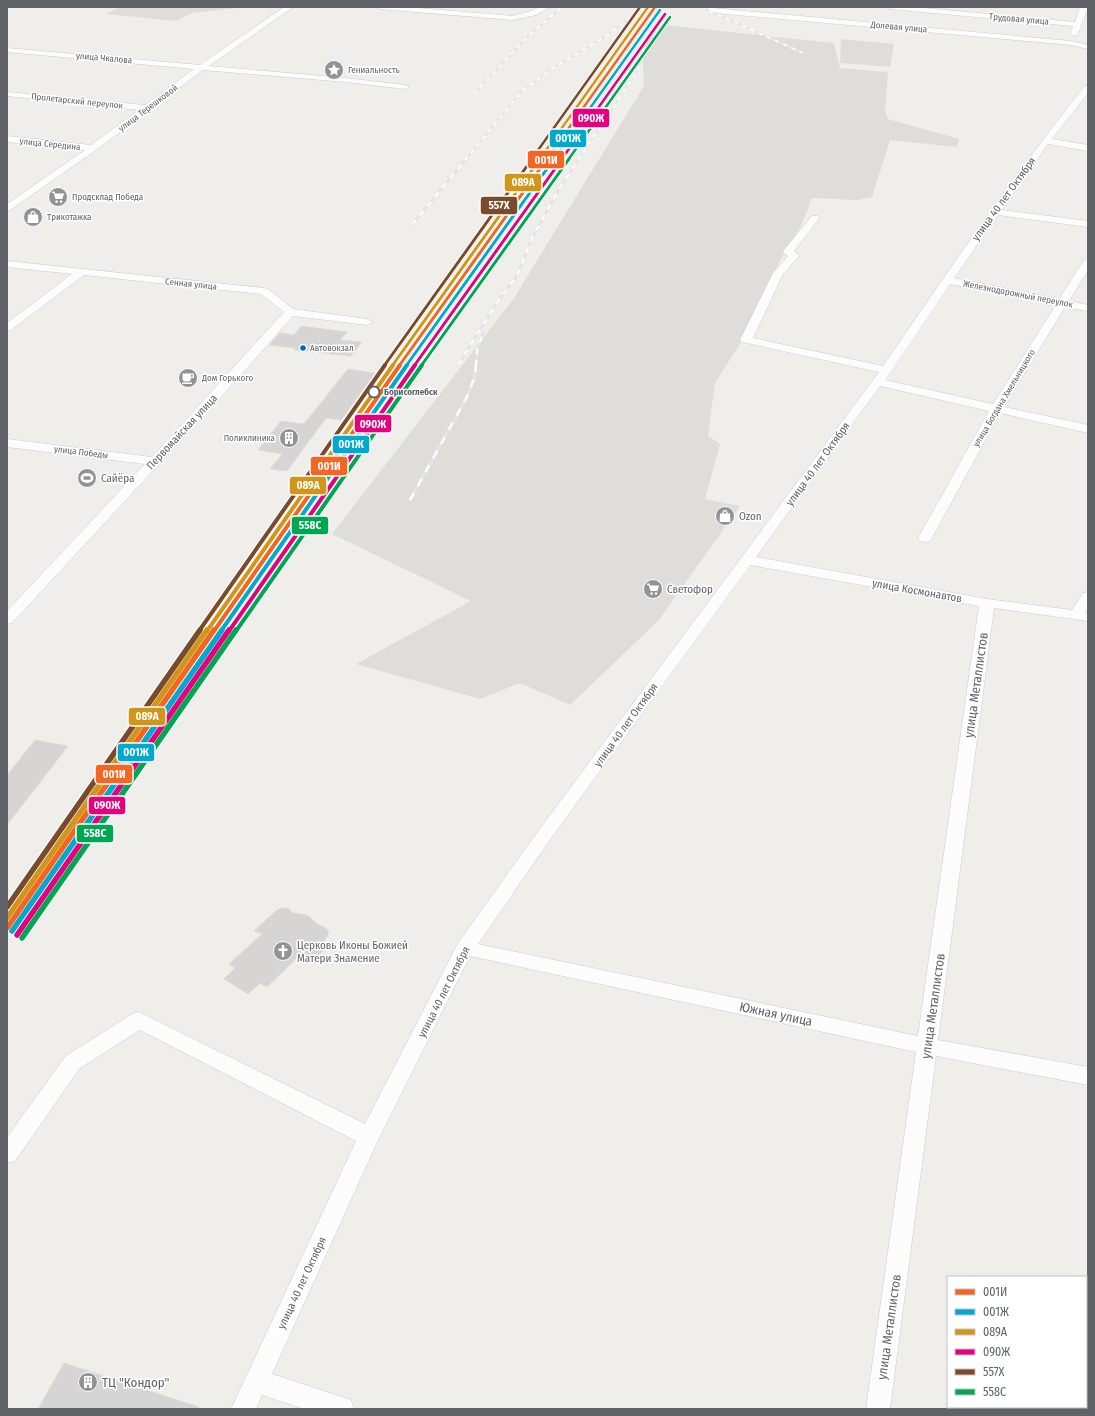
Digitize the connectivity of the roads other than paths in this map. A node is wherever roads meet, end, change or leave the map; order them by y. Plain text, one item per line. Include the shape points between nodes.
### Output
1 (289, 7) edge
2 (380, 7) edge
3 (546, 7) edge
4 (890, 7) edge
5 (1084, 7) edge
6 (707, 8) edge
7 (901, 15) edge
8 (1077, 24) junction
9 (1070, 43) junction
10 (1088, 47) edge
11 (7, 50) edge
12 (202, 67) junction
13 (405, 87) dead end
14 (1088, 88) edge
15 (7, 94) edge
16 (147, 108) junction
17 (7, 139) edge
18 (1046, 141) junction
19 (93, 148) junction
20 (1088, 148) edge
21 (7, 208) edge
22 (996, 212) junction
23 (815, 218) dead end
24 (1088, 224) edge
25 (1088, 262) edge
26 (7, 264) edge
27 (80, 273) junction
28 (948, 280) junction
29 (1063, 303) junction
30 (1088, 308) edge
31 (290, 312) junction
32 (367, 322) dead end
33 (7, 328) edge
34 (882, 376) junction
35 (996, 409) junction
36 (1088, 430) edge
37 (7, 442) edge
38 (155, 461) junction
39 (925, 538) dead end
40 (747, 560) junction
41 (1088, 596) edge
42 (987, 603) junction
43 (1082, 616) edge
44 (7, 620) edge
45 (465, 948) junction
46 (928, 1046) junction
47 (1088, 1076) edge
48 (370, 1137) junction
49 (7, 1154) edge
50 (256, 1381) junction
51 (243, 1409) edge
52 (342, 1409) edge
53 (878, 1409) edge

1 - 12 street, улица Терешковой
2 - 3 street via 512,18
4 - 7 street, Трудовая улица
5 - 8 street
6 - 7 street, Долевая улица via 715,11
7 - 8 street, Трудовая улица
7 - 9 street, Долевая улица
8 - 9 street
9 - 10 street, Долевая улица
11 - 12 street, улица Чкалова
12 - 13 street, улица Чкалова
12 - 16 street, улица Терешковой
14 - 18 street, улица 40 лет Октября
15 - 16 street, Пролетарский переулок
16 - 19 street, улица Терешковой
17 - 19 street, улица Середина
18 - 20 street
18 - 22 street, улица 40 лет Октября
19 - 21 street, улица Терешковой
22 - 24 street
22 - 28 street, улица 40 лет Октября
23 - 34 street via 788,252 794,256 778,273 746,340
25 - 29 street, улица Богдана Хмельницкого
26 - 27 street, Сенная улица
27 - 31 street, Сенная улица via 264,291
27 - 33 street
28 - 29 street, Железнодорожный переулок
28 - 34 street, улица 40 лет Октября
29 - 30 street, Железнодорожный переулок
29 - 35 street, улица Богдана Хмельницкого
31 - 32 street
31 - 38 street, Первомайская улица
34 - 35 street
34 - 40 street, улица 40 лет Октября
35 - 36 street
35 - 39 street, улица Богдана Хмельницкого
37 - 38 street, улица Победы
38 - 44 street, Первомайская улица
40 - 42 street, улица Космонавтов
40 - 45 street, улица 40 лет Октября via 548,830
41 - 43 street
42 - 43 street, улица Космонавтов
42 - 46 street, улица Металлистов
45 - 46 street, Южная улица
45 - 48 street, улица 40 лет Октября
46 - 47 street, Южная улица
46 - 53 street, улица Металлистов
48 - 49 street via 138,1020 73,1062
48 - 50 street, улица 40 лет Октября
50 - 51 street, улица 40 лет Октября
50 - 52 street

